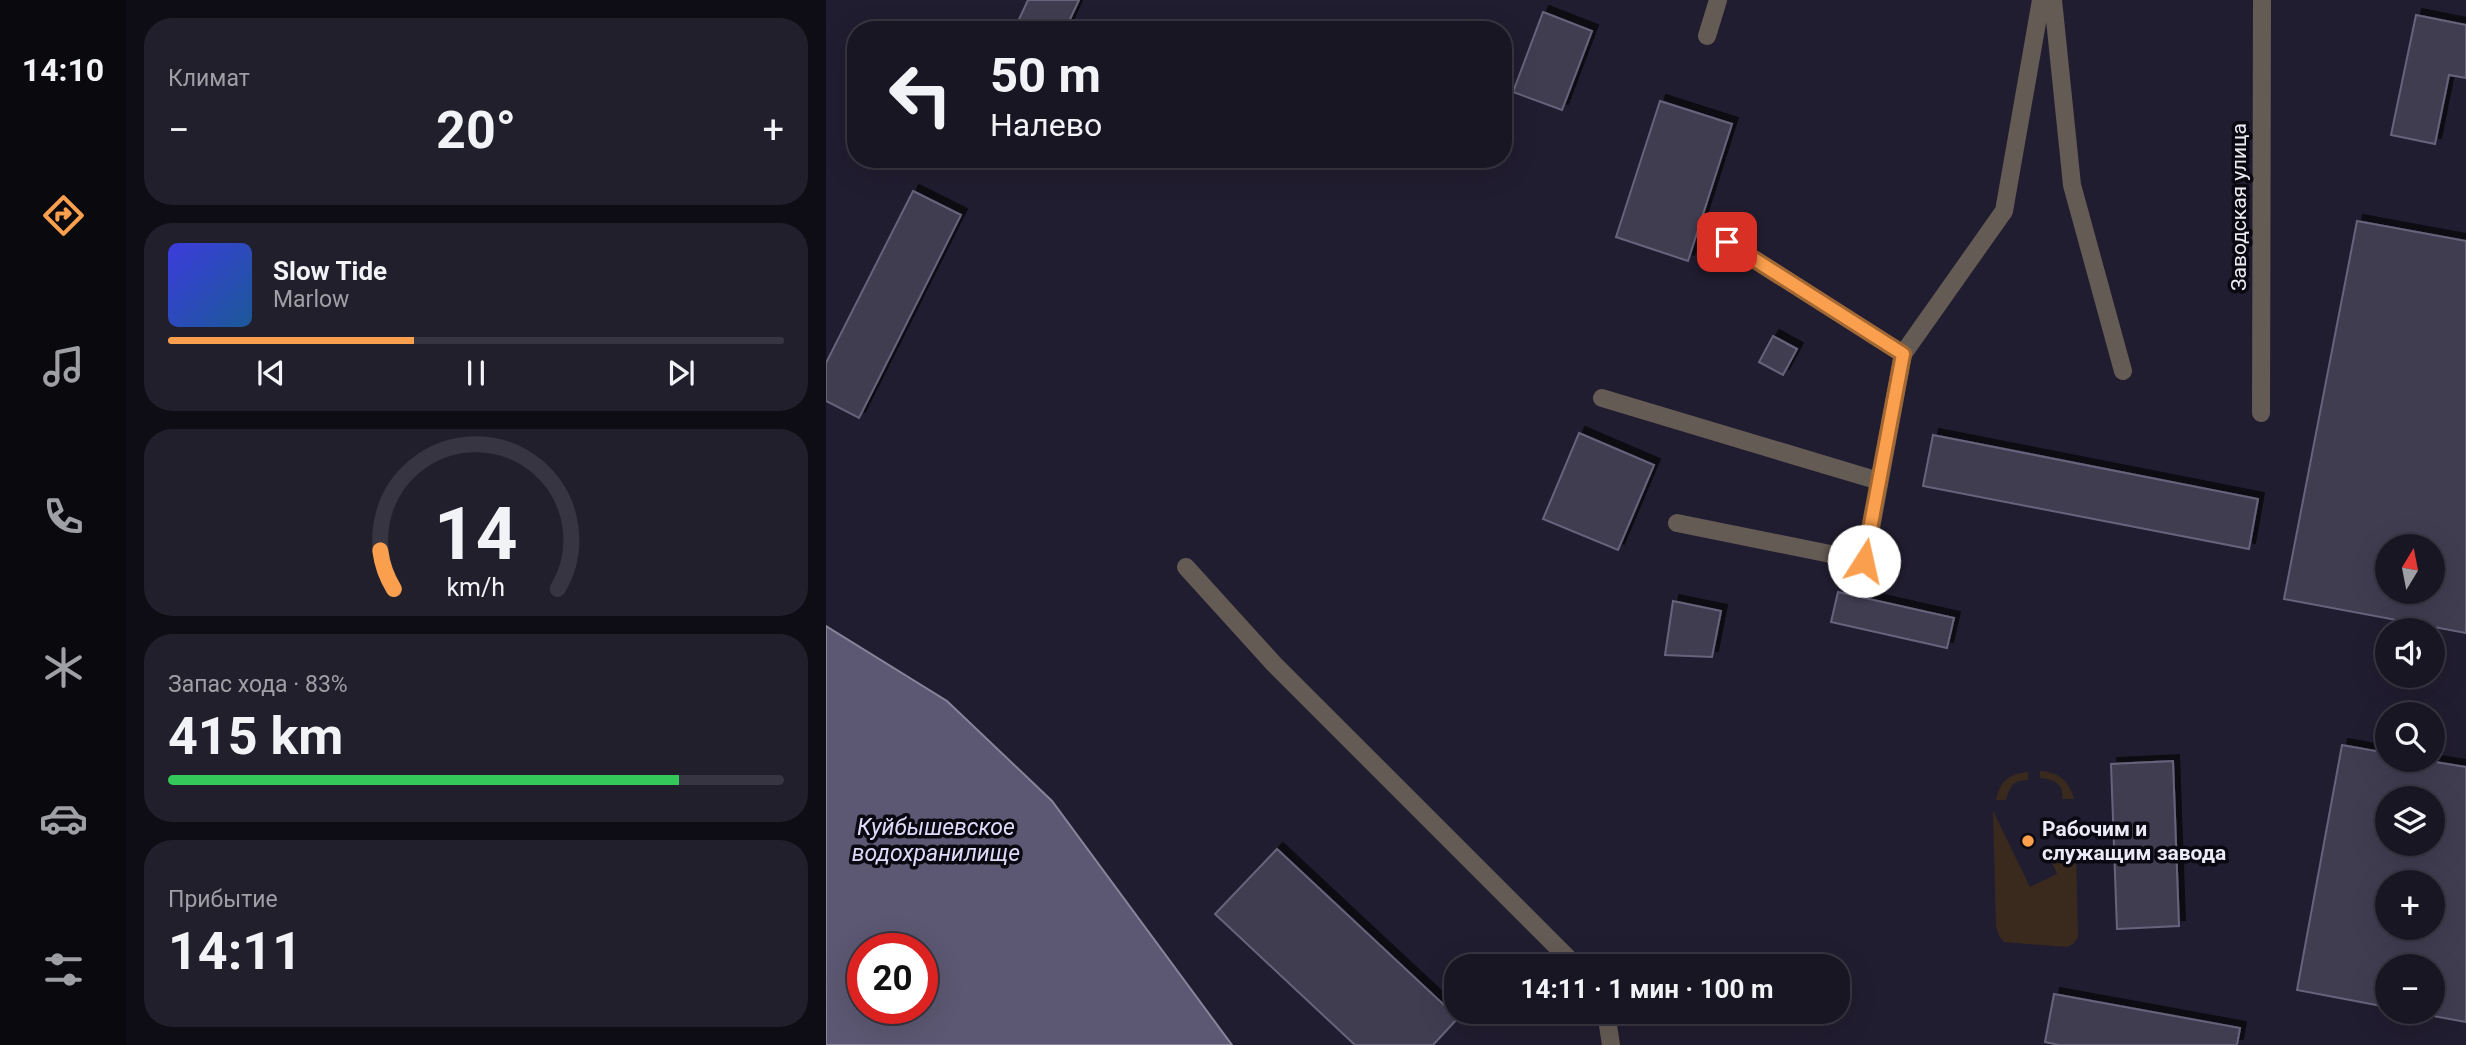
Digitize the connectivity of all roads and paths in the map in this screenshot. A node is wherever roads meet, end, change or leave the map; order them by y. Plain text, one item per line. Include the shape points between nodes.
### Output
1 (1718, 0) edge
2 (2041, 0) edge
3 (2053, 0) edge
4 (2262, 0) edge
5 (1707, 36) dead end
6 (1727, 242) dead end
7 (1903, 354) junction
8 (2123, 371) dead end
9 (1602, 398) dead end
10 (2261, 413) dead end
11 (1879, 481) junction
12 (1677, 523) dead end
13 (1186, 568) dead end
14 (1564, 954) edge
15 (1608, 1024) edge
16 (1611, 1045) edge

1 - 5 street
2 - 7 street via 2004,211
3 - 8 street via 2072,185
4 - 10 street, Заводская улица
6 - 7 street
7 - 11 street
9 - 11 street
11 - 12 street via 1864,561
13 - 14 street via 1274,664
15 - 16 street

